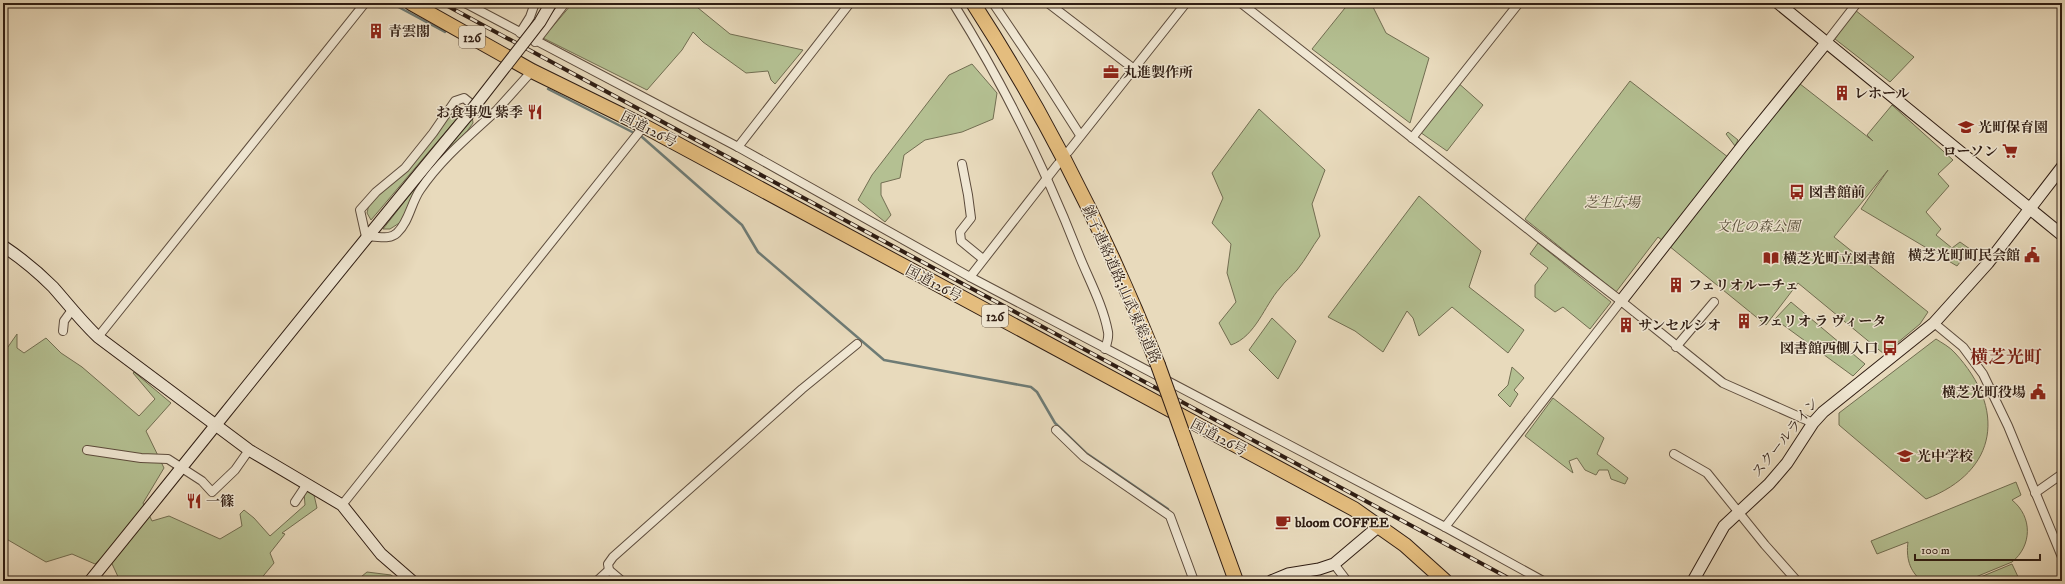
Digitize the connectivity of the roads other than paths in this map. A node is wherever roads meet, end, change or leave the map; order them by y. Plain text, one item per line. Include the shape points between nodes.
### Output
1 (365, 3) edge
2 (411, 3) edge
3 (465, 3) edge
4 (534, 3) edge
5 (551, 3) edge
6 (565, 3) edge
7 (850, 3) edge
8 (953, 3) edge
9 (973, 3) edge
10 (993, 3) edge
11 (1048, 3) edge
12 (1186, 3) edge
13 (1241, 3) edge
14 (1519, 3) edge
15 (1778, 3) edge
16 (1857, 3) edge
17 (520, 33) junction
18 (535, 42) junction
19 (1826, 43) junction
20 (1134, 69) junction
21 (532, 70) junction
22 (491, 115) junction
23 (639, 132) junction
24 (1080, 135) junction
25 (1412, 138) junction
26 (738, 147) junction
27 (1068, 152) dead end
28 (962, 164) dead end
29 (1058, 164) dead end
30 (2062, 168) edge
31 (1048, 178) junction
32 (2030, 210) junction
33 (2062, 235) edge
34 (366, 237) junction
35 (3, 246) edge
36 (983, 259) junction
37 (970, 278) junction
38 (1621, 301) junction
39 (1714, 302) dead end
40 (72, 310) junction
41 (1934, 323) junction
42 (63, 331) dead end
43 (98, 337) junction
44 (856, 344) dead end
45 (1676, 347) junction
46 (1105, 349) junction
47 (1812, 423) junction
48 (216, 426) junction
49 (1056, 430) dead end
50 (87, 450) dead end
51 (249, 450) junction
52 (1674, 454) dead end
53 (182, 468) junction
54 (2062, 474) edge
55 (307, 484) junction
56 (2035, 493) junction
57 (296, 502) dead end
58 (342, 505) junction
59 (1739, 512) junction
60 (1379, 526) junction
61 (1445, 527) junction
62 (2062, 557) edge
63 (1334, 564) junction
64 (609, 570) junction
65 (90, 581) edge
66 (412, 581) edge
67 (597, 581) edge
68 (622, 581) edge
69 (1194, 581) edge
70 (1236, 581) edge
71 (1271, 581) edge
72 (1347, 581) edge
73 (1445, 581) edge
74 (1543, 581) edge
75 (1693, 581) edge
76 (1797, 581) edge

1 - 43 street
2 - 21 highway, 国道126号 / 126
3 - 17 street
4 - 17 street via 530,18
5 - 34 street, bridge via 540,22 467,116
6 - 18 street
7 - 26 street
8 - 31 street via 1005,94
9 - 70 highway, 銚子連絡道路;山武東総道路, bridge via 1053,138 1117,267 1158,365
10 - 24 street
11 - 20 street
12 - 20 street
13 - 25 street
14 - 25 street
15 - 19 street
16 - 19 street
17 - 18 street
18 - 26 street
19 - 32 street
19 - 38 street
20 - 24 street
21 - 22 street
21 - 23 highway, 国道126号 / 126
22 - 34 street via 427,180 419,191 404,225 397,233 389,238
22 - 34 street via 480,111 464,98 455,101 405,168 376,192 360,210
23 - 58 street
23 - 60 highway, 国道126号 / 126 via 1354,509
24 - 27 street
25 - 38 street
26 - 37 street
28 - 36 street via 971,218 960,232 960,241
29 - 31 street
30 - 32 street, スクールライン
31 - 36 street
31 - 46 street via 1102,313 1108,332
32 - 33 street
32 - 41 street, スクールライン via 1988,263
34 - 48 street
35 - 40 street via 33,269
36 - 37 street
37 - 46 street
38 - 45 street
38 - 61 street
39 - 45 street
40 - 42 street via 64,321
40 - 43 street
41 - 47 street, スクールライン via 1840,396
41 - 56 street via 1963,347 1983,374 2008,426
43 - 48 street
44 - 64 street via 613,557 608,564
45 - 47 street via 1723,383
46 - 61 street
47 - 59 street, スクールライン via 1788,463
48 - 51 street
48 - 53 street
49 - 69 street via 1084,457 1170,516
50 - 53 street via 168,459
51 - 53 street via 235,470 212,492
51 - 55 street
52 - 59 street via 1707,473
53 - 65 street
54 - 56 street
55 - 57 street
55 - 58 street
56 - 62 street
58 - 66 street via 381,554
59 - 75 street, スクールライン via 1719,533
59 - 76 street
60 - 63 street
60 - 73 highway, 国道126号 / 126
61 - 74 street
63 - 71 street via 1288,574
63 - 72 street
64 - 67 street
64 - 68 street

